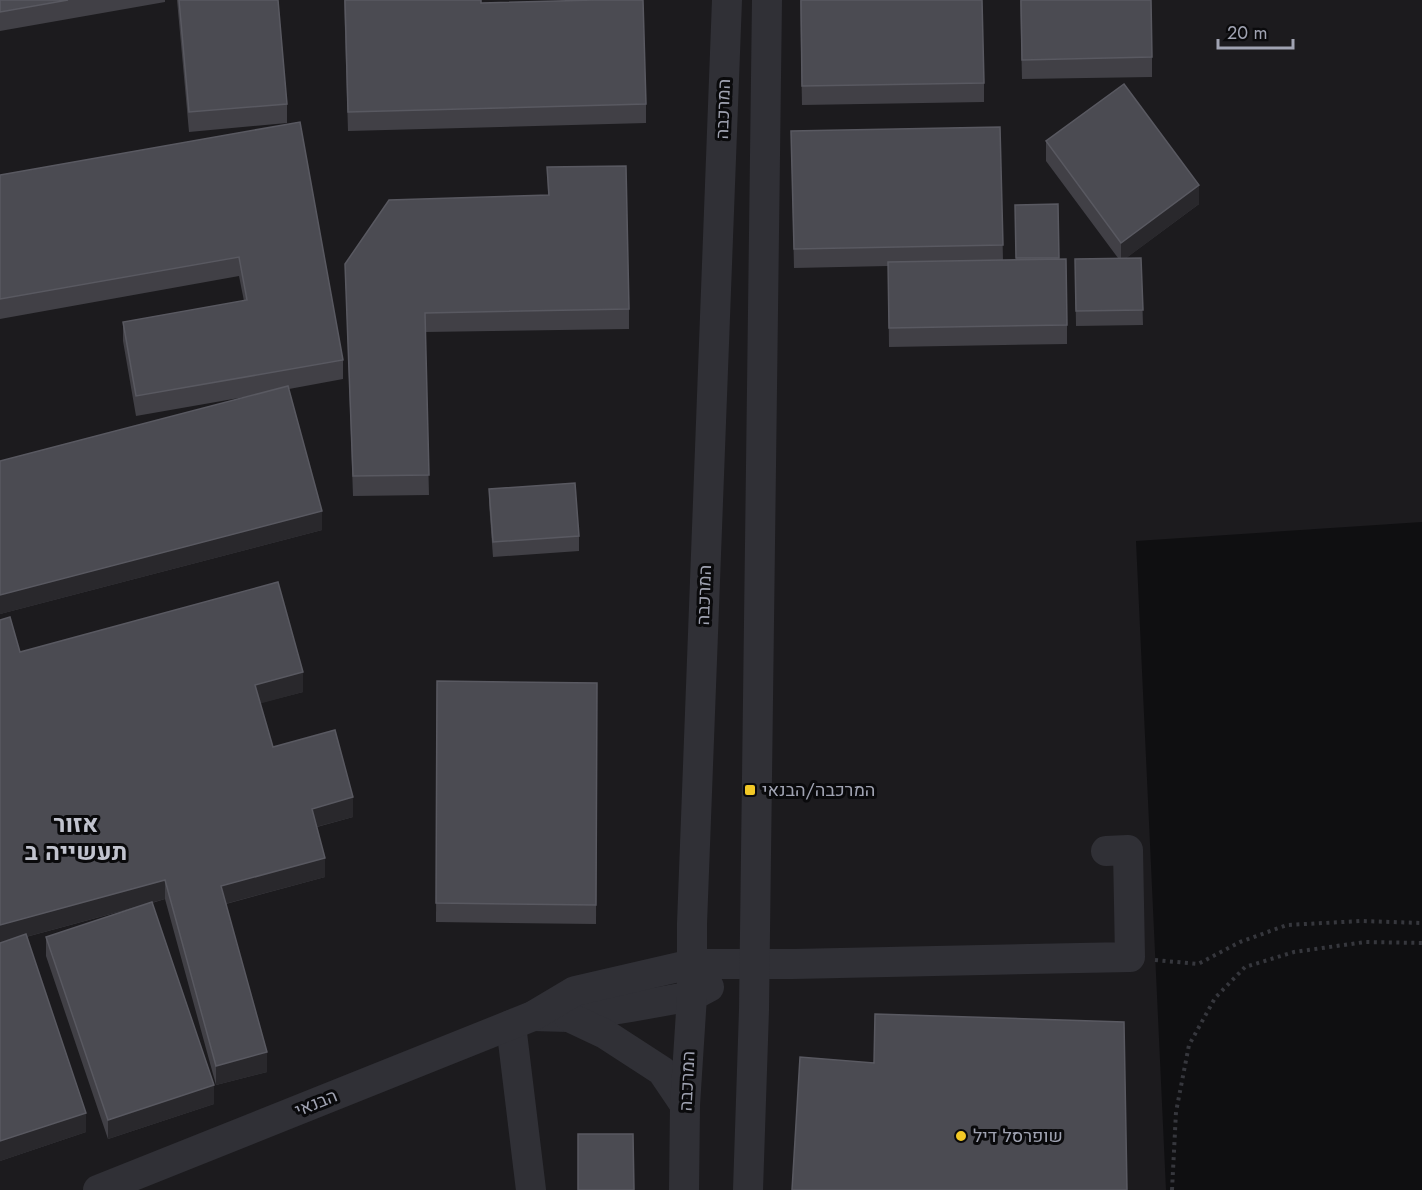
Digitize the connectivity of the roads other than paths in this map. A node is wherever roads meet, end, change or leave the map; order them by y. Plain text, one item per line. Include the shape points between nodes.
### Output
1 (727, 0) edge
2 (767, 0) edge
3 (1106, 851) dead end
4 (692, 924) junction
5 (755, 927) junction
6 (692, 964) junction
7 (754, 964) junction
8 (793, 964) junction
9 (649, 973) junction
10 (692, 996) junction
11 (754, 1010) junction
12 (569, 1017) junction
13 (522, 1020) junction
14 (685, 1105) junction
15 (98, 1190) edge
16 (531, 1190) edge
17 (684, 1190) edge
18 (748, 1190) edge

1 - 4 street, המרכבה
2 - 5 street
3 - 8 street via 1128,850 1130,957
4 - 6 street, המרכבה
4 - 9 street via 679,946
5 - 7 street
5 - 8 street
6 - 7 street, הבנאי
6 - 9 street, הבנאי
6 - 10 street, המרכבה
7 - 8 street
7 - 10 street, הבנאי
7 - 11 street
8 - 11 street
9 - 13 street, הבנאי via 575,991
10 - 12 street, הבנאי
10 - 14 street, המרכבה
11 - 18 street
12 - 13 street, הבנאי
12 - 14 street via 605,1034 662,1071
13 - 15 street, הבנאי
13 - 16 street
14 - 17 street, המרכבה

